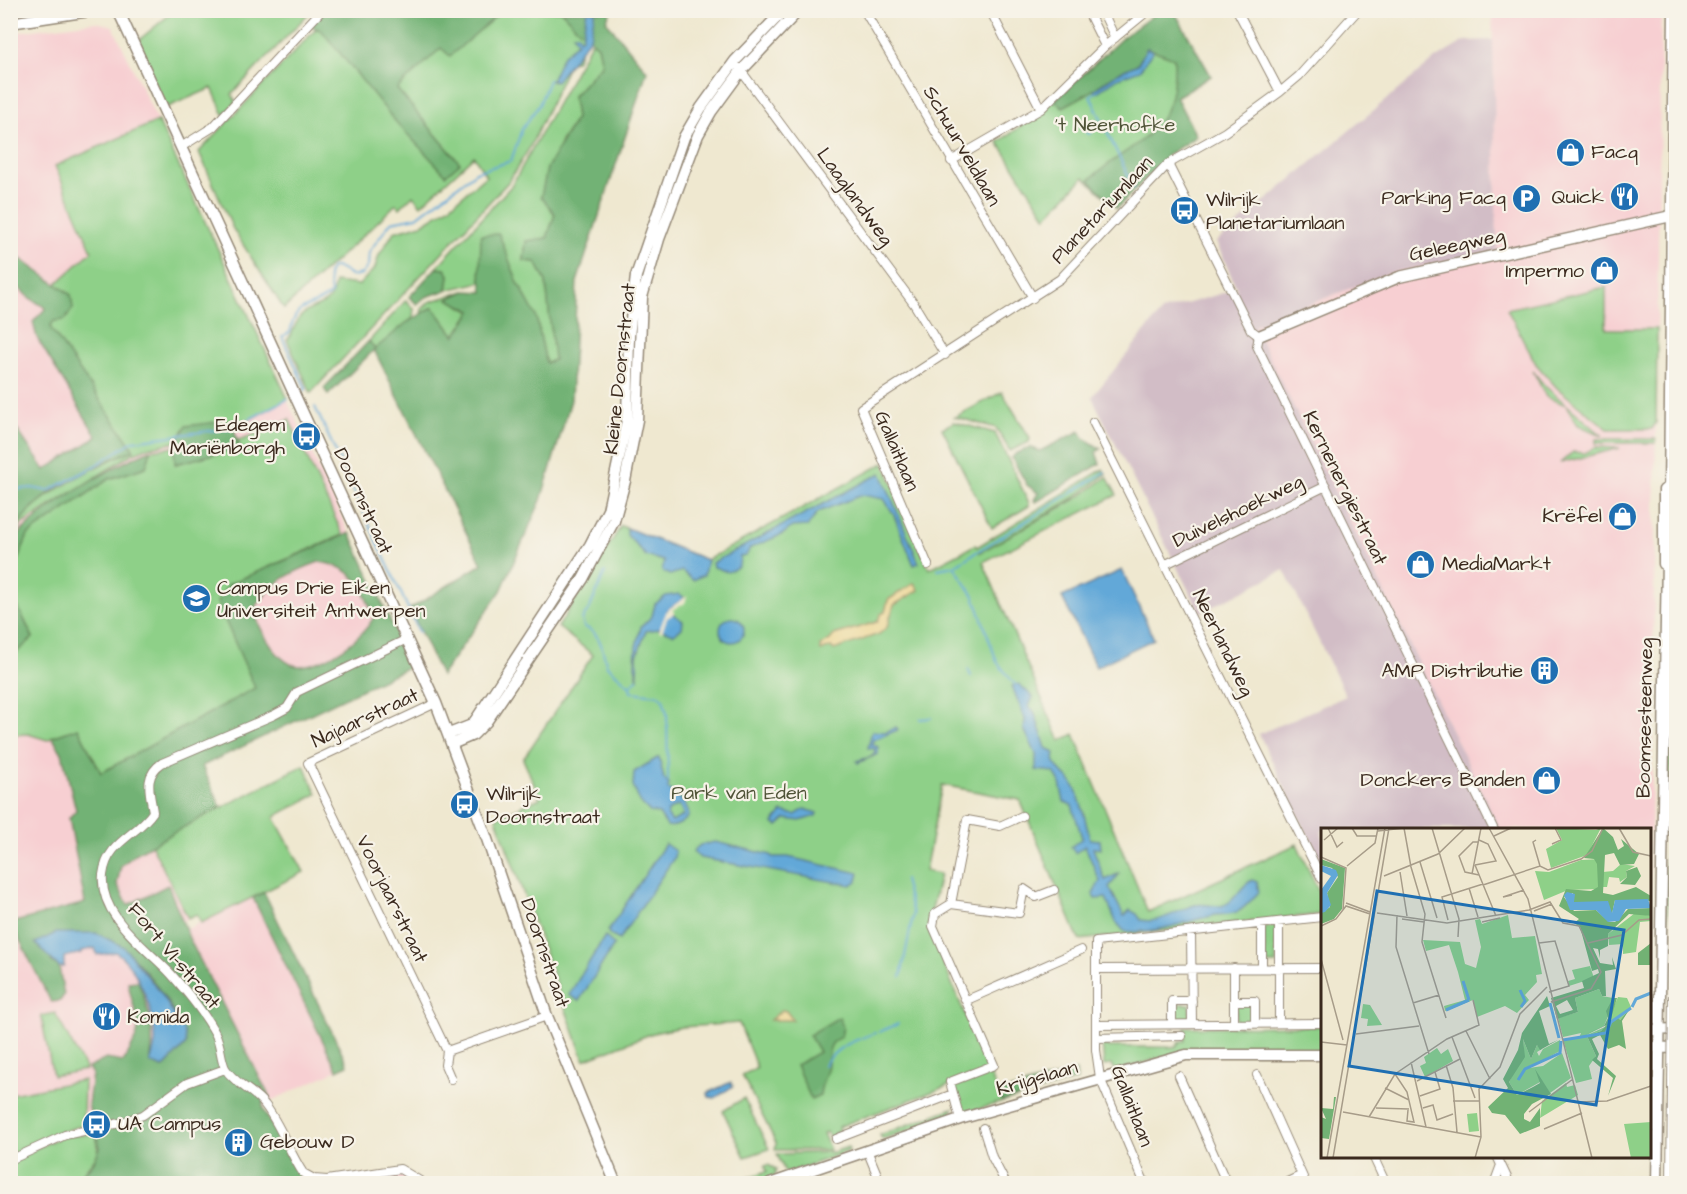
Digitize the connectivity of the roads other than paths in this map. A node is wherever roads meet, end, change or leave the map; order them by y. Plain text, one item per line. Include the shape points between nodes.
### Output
1 (96, 10) edge
2 (118, 10) edge
3 (322, 10) edge
4 (784, 10) edge
5 (799, 10) edge
6 (864, 10) edge
7 (990, 10) edge
8 (1087, 10) edge
9 (1102, 10) edge
10 (1149, 10) edge
11 (1237, 10) edge
12 (1358, 10) edge
13 (1674, 10) edge
14 (10, 22) edge
15 (1115, 38) junction
16 (1105, 46) junction
17 (738, 66) junction
18 (1280, 92) junction
19 (1041, 109) junction
20 (181, 147) junction
21 (951, 161) junction
22 (1168, 164) junction
23 (1671, 216) junction
24 (1033, 298) junction
25 (1259, 336) junction
26 (945, 355) junction
27 (1668, 358) junction
28 (1093, 422) dead end
29 (1326, 486) junction
30 (1669, 489) junction
31 (928, 565) dead end
32 (1164, 565) junction
33 (1666, 578) junction
34 (407, 639) junction
35 (436, 703) junction
36 (1677, 738) edge
37 (450, 739) junction
38 (308, 763) joint
39 (1022, 816) dead end
40 (1493, 828) edge
41 (1321, 875) edge
42 (1054, 890) dead end
43 (951, 904) junction
44 (1321, 917) edge
45 (1279, 922) junction
46 (1262, 924) junction
47 (1191, 932) junction
48 (1081, 950) dead end
49 (1191, 968) junction
50 (1234, 968) junction
51 (1262, 968) junction
52 (1279, 968) junction
53 (1321, 968) edge
54 (1096, 969) junction
55 (1660, 979) junction
56 (1677, 995) edge
57 (967, 1000) junction
58 (1677, 1000) edge
59 (1192, 1001) junction
60 (1234, 1001) junction
61 (547, 1016) junction
62 (1234, 1023) junction
63 (1255, 1023) junction
64 (1279, 1023) junction
65 (1321, 1023) edge
66 (1172, 1024) junction
67 (1192, 1024) junction
68 (1096, 1025) junction
69 (1677, 1029) edge
70 (1654, 1030) edge
71 (1182, 1036) dead end
72 (1096, 1038) junction
73 (1654, 1048) edge
74 (1677, 1048) edge
75 (447, 1051) junction
76 (1321, 1055) edge
77 (225, 1069) junction
78 (1257, 1075) dead end
79 (1179, 1076) dead end
80 (1100, 1078) junction
81 (451, 1079) dead end
82 (953, 1094) junction
83 (960, 1119) junction
84 (982, 1128) dead end
85 (836, 1139) dead end
86 (867, 1150) junction
87 (1373, 1158) edge
88 (10, 1160) edge
89 (1499, 1161) edge
90 (1304, 1179) edge
91 (425, 1184) edge
92 (616, 1184) edge
93 (770, 1184) edge
94 (881, 1184) edge
95 (1006, 1184) edge
96 (1145, 1184) edge
97 (1227, 1184) edge
98 (1283, 1184) edge
99 (1386, 1184) edge
100 (1494, 1184) edge
101 (1510, 1184) edge
102 (1657, 1184) edge
103 (1674, 1184) edge

1 - 14 street
2 - 20 street, Doornstraat
3 - 20 street via 213,127
4 - 17 street, Kleine Doornstraat
5 - 17 street, Kleine Doornstraat
6 - 21 street, Schuurveldlaan
7 - 19 street
8 - 16 street
9 - 15 street
10 - 15 street
11 - 18 street
12 - 18 street, Planetariumlaan
13 - 23 street, Boomsesteenweg
15 - 16 street
16 - 19 street
17 - 26 street, Laaglandweg via 914,304
17 - 37 street, Kleine Doornstraat via 717,94 698,135 649,270 639,327 637,420 614,521 583,579 486,722 473,735
18 - 22 street, Planetariumlaan via 1225,132
19 - 21 street
20 - 34 street, Doornstraat
21 - 24 street, Schuurveldlaan
22 - 24 street, Planetariumlaan via 1060,279
22 - 25 street, Kernenergiestraat via 1251,330
23 - 25 street, Geleegweg via 1399,277
23 - 27 street, Boomsesteenweg
24 - 26 street, Planetariumlaan
25 - 29 street, Kernenergiestraat via 1257,346
26 - 31 street, Gallaitlaan via 861,408
27 - 30 street, Boomsesteenweg
27 - 33 street, Boomsesteenweg via 1664,428
28 - 32 street, Neerlandweg
29 - 32 street, Duivelshoekweg
29 - 40 street, Kernenergiestraat
30 - 33 street, Boomsesteenweg
30 - 36 highway
32 - 41 street, Neerlandweg
33 - 55 street, Boomsesteenweg
34 - 35 street, Doornstraat
34 - 77 street, Fort VI-straat via 297,692 287,708 274,715 153,769 148,778 153,813 126,835 107,863 103,875 105,892 124,927 202,1012 215,1033
35 - 37 street, Doornstraat
35 - 38 street, Najaarstraat
37 - 61 street, Doornstraat
38 - 75 street, Voorjaarstraat
39 - 43 street via 1000,826 967,820
42 - 43 street via 1036,897 1024,889 1019,914
43 - 57 street via 935,914 933,926
44 - 45 street
45 - 46 street
45 - 52 street
46 - 47 street
46 - 51 street
47 - 49 street
47 - 54 street, Gallaitlaan via 1096,942
48 - 57 street
49 - 50 street
49 - 54 street
49 - 59 street
50 - 51 street
50 - 60 street
51 - 52 street
52 - 53 street
52 - 64 street
54 - 68 street, Gallaitlaan
55 - 58 street via 1669,996
55 - 70 street, Boomsesteenweg
56 - 103 highway, bridge
57 - 82 street via 994,1065 950,1082
59 - 66 street via 1172,1001
59 - 67 street
60 - 62 street
60 - 63 street via 1255,1001
61 - 75 street
61 - 92 street, Doornstraat
62 - 63 street
62 - 67 street
63 - 64 street
64 - 65 street
66 - 67 street
66 - 68 street
68 - 72 street, Gallaitlaan
69 - 70 street
70 - 73 street, Boomsesteenweg
71 - 72 street, Krijgslaan
72 - 80 street, Gallaitlaan
73 - 74 street
73 - 102 street, Boomsesteenweg
75 - 81 street, Voorjaarstraat via 445,1065
76 - 80 street, Krijgslaan via 1186,1055
77 - 88 street via 187,1083 143,1115 65,1135
77 - 91 street via 267,1107 303,1173 327,1180 400,1169
78 - 90 street
79 - 97 street
80 - 83 street, Krijgslaan
80 - 96 street, Gallaitlaan
82 - 83 street
82 - 85 street
83 - 86 street, Krijgslaan
84 - 95 street
86 - 93 street, Krijgslaan
86 - 94 street
87 - 99 street
89 - 100 street
89 - 101 street
90 - 98 street

